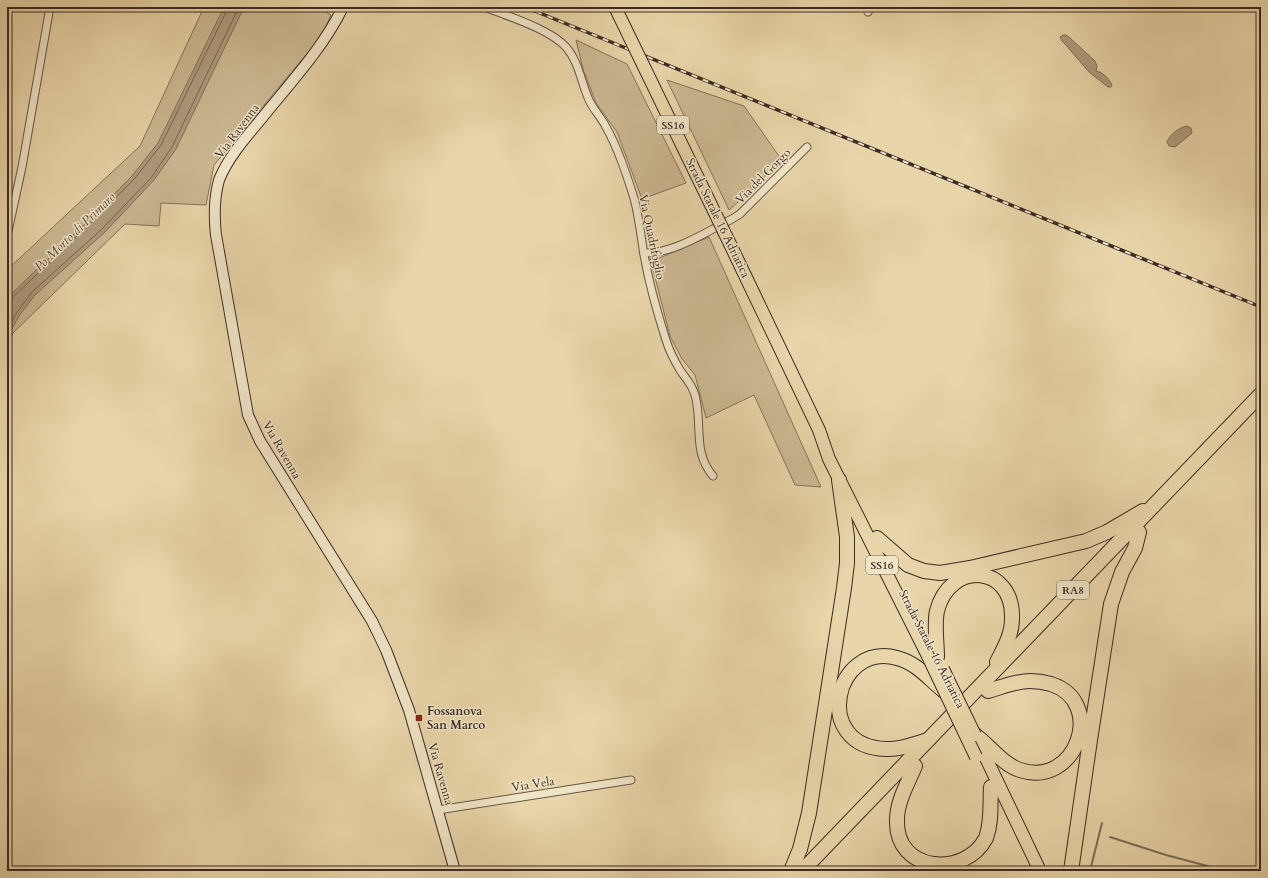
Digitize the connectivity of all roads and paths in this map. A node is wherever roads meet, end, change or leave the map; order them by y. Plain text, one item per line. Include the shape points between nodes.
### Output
1 (50, 7) edge
2 (343, 7) edge
3 (349, 7) edge
4 (485, 7) edge
5 (615, 7) edge
6 (335, 24) junction
7 (807, 147) dead end
8 (7, 236) edge
9 (644, 254) junction
10 (1261, 394) edge
11 (1261, 405) edge
12 (820, 430) junction
13 (1229, 433) junction
14 (713, 476) dead end
15 (839, 480) junction
16 (1154, 505) junction
17 (1139, 532) junction
18 (877, 538) junction
19 (932, 647) junction
20 (991, 675) junction
21 (988, 690) junction
22 (944, 691) junction
23 (975, 735) joint
24 (928, 740) junction
25 (990, 764) junction
26 (915, 766) junction
27 (631, 780) dead end
28 (990, 787) junction
29 (438, 810) junction
30 (455, 871) edge
31 (790, 871) edge
32 (802, 871) edge
33 (816, 871) edge
34 (1031, 871) edge
35 (1040, 871) edge
36 (1071, 871) edge

1 - 8 street via 22,168
2 - 6 main road, Via Ravenna
3 - 6 main road, Via Ravenna
4 - 9 street, Via Quadrifoglio via 544,32 570,53 589,101 608,130 625,172 638,215
5 - 12 main road, Strada Statale 16 Adriatica / SS16, bridge
6 - 29 main road, Via Ravenna via 225,168 219,180 216,196 216,235 245,404 253,428 383,642 409,710
7 - 9 street, Via del Gorgo via 740,214 670,249 656,254
9 - 14 street, Via Quadrifoglio via 666,341 680,371 691,383 696,398 701,457
10 - 13 highway, RA8
11 - 13 highway, RA8
12 - 15 main road, Strada Statale 16 Adriatica / SS16
12 - 18 main road, Strada Statale 16 Adriatica / SS16 via 837,456
13 - 16 highway, RA8
13 - 17 highway, RA8
15 - 19 main road, Strada Statale 16 Adriatica / SS16
15 - 31 highway via 847,537 844,588 809,813 800,849
16 - 18 highway via 1086,541 949,572 924,571 908,565
16 - 20 highway, RA8
17 - 21 highway, RA8
17 - 36 highway via 1112,604
18 - 19 main road, Strada Statale 16 Adriatica / SS16
19 - 20 highway via 938,609 943,596 952,584 962,578 974,574 986,575 1002,585 1009,598 1012,619 1006,646
19 - 22 main road, Strada Statale 16 Adriatica / SS16, bridge
19 - 23 main road, Strada Statale 16 Adriatica / SS16, bridge
20 - 24 highway, RA8
21 - 25 highway via 1031,681 1047,683 1061,689 1072,698 1080,718 1076,746 1055,768 1040,773
21 - 26 highway, RA8
22 - 24 highway via 910,663 885,656 860,663 844,683 839,702 842,725 863,744 874,748 893,749
22 - 25 main road, Strada Statale 16 Adriatica / SS16, bridge
23 - 25 highway via 988,745
24 - 32 highway, RA8
25 - 28 main road, Strada Statale 16 Adriatica / SS16
25 - 35 main road, Strada Statale 16 Adriatica / SS16
26 - 28 highway via 900,799 897,828 904,849 925,866 939,869 954,868 967,862 977,853 986,839 990,822
26 - 33 highway, RA8
27 - 29 street, Via Vela
28 - 34 main road, Strada Statale 16 Adriatica / SS16
29 - 30 main road, Via Ravenna

